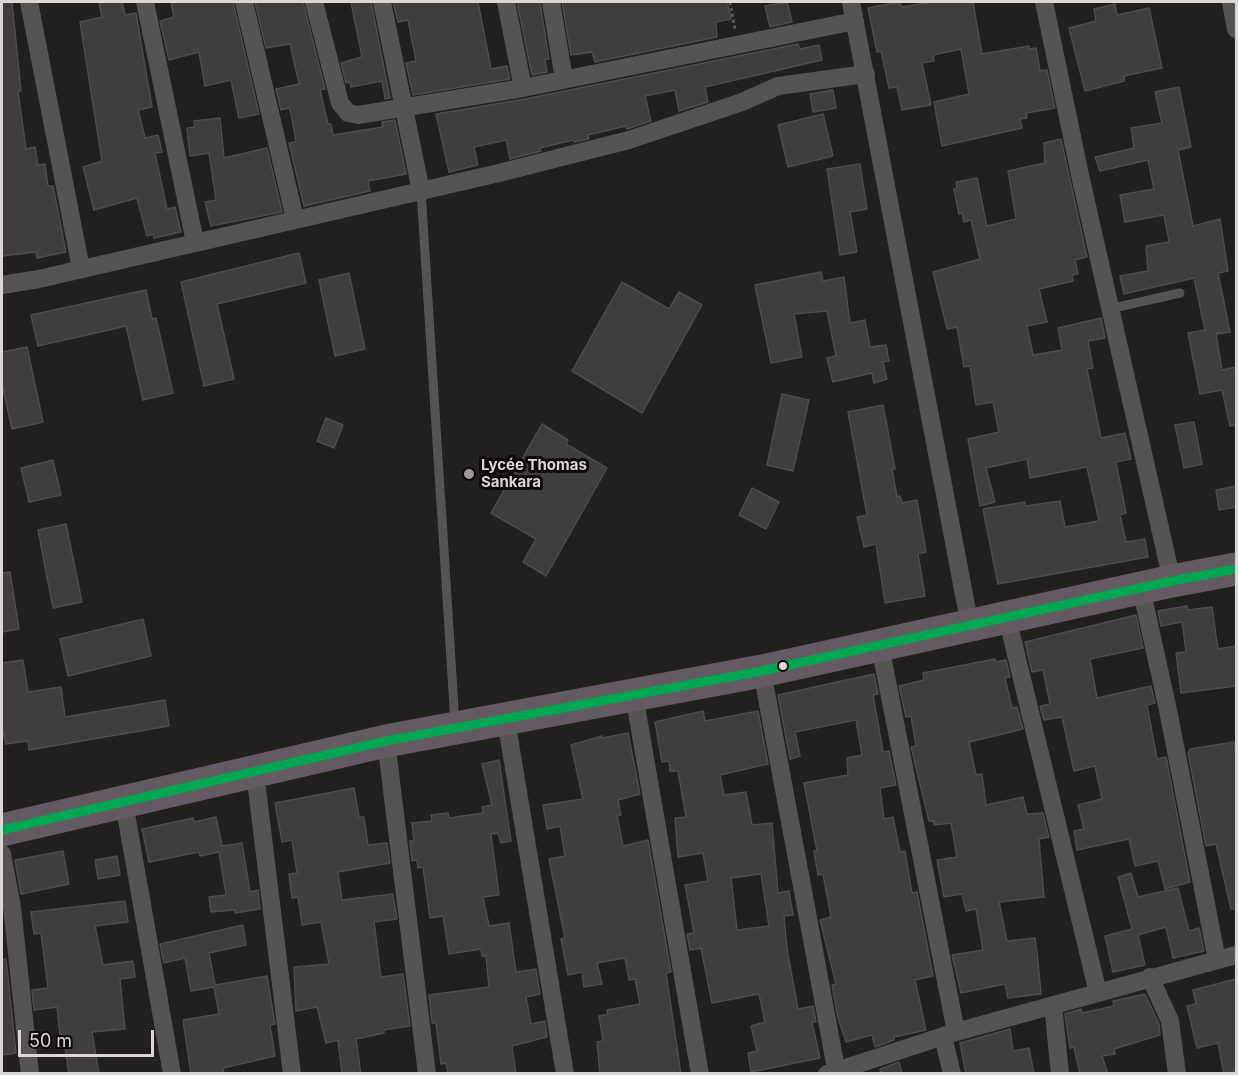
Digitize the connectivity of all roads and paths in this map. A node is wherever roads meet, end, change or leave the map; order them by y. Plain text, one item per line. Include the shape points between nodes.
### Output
1 (29, 2) edge
2 (145, 2) edge
3 (244, 2) edge
4 (314, 2) edge
5 (382, 2) edge
6 (506, 2) edge
7 (551, 2) edge
8 (730, 2) edge
9 (851, 2) edge
10 (1044, 2) edge
11 (1231, 2) edge
12 (855, 21) junction
13 (1236, 29) edge
14 (738, 43) junction
15 (866, 74) junction
16 (564, 79) junction
17 (523, 88) junction
18 (404, 109) junction
19 (421, 191) junction
20 (295, 219) junction
21 (195, 242) junction
22 (81, 269) junction
23 (2, 285) edge
24 (1180, 293) dead end
25 (1109, 309) junction
26 (1236, 569) edge
27 (1156, 584) junction
28 (1007, 617) junction
29 (970, 626) junction
30 (880, 646) junction
31 (762, 671) junction
32 (634, 695) junction
33 (506, 720) junction
34 (455, 729) junction
35 (386, 741) junction
36 (255, 773) junction
37 (124, 803) junction
38 (2, 830) edge
39 (2, 854) edge
40 (1236, 955) edge
41 (1217, 960) junction
42 (1150, 977) junction
43 (1098, 993) junction
44 (1053, 1005) junction
45 (949, 1034) junction
46 (833, 1073) edge
47 (30, 1074) edge
48 (172, 1074) edge
49 (292, 1074) edge
50 (427, 1074) edge
51 (565, 1074) edge
52 (700, 1074) edge
53 (952, 1074) edge
54 (1060, 1074) edge
55 (1177, 1074) edge

1 - 22 street
2 - 21 street
3 - 20 street
4 - 18 street via 340,103 348,112 358,115
5 - 18 street
6 - 17 street
7 - 16 street
8 - 14 path
9 - 12 street
10 - 25 street
11 - 13 street
12 - 14 street
12 - 15 street
14 - 16 street
15 - 19 street via 777,86 742,102 629,140
15 - 29 street
16 - 17 street
17 - 18 street
18 - 19 street
19 - 20 street
19 - 34 lane
20 - 21 street
21 - 22 street
22 - 23 street
24 - 25 lane
25 - 27 street
26 - 27 highway
27 - 28 highway
27 - 41 street via 1168,710
28 - 29 highway
28 - 43 street
29 - 30 highway
30 - 31 highway
30 - 45 street
31 - 32 highway
31 - 46 street
32 - 33 highway
32 - 52 street
33 - 34 highway
33 - 51 street
34 - 35 highway
35 - 36 highway
35 - 50 street
36 - 37 highway
36 - 49 street
37 - 38 highway
37 - 48 street
39 - 47 street via 12,907
40 - 41 street
41 - 42 street
42 - 43 street
42 - 55 street via 1170,1021
43 - 44 street
44 - 45 street
44 - 54 street
45 - 46 street
45 - 53 street

